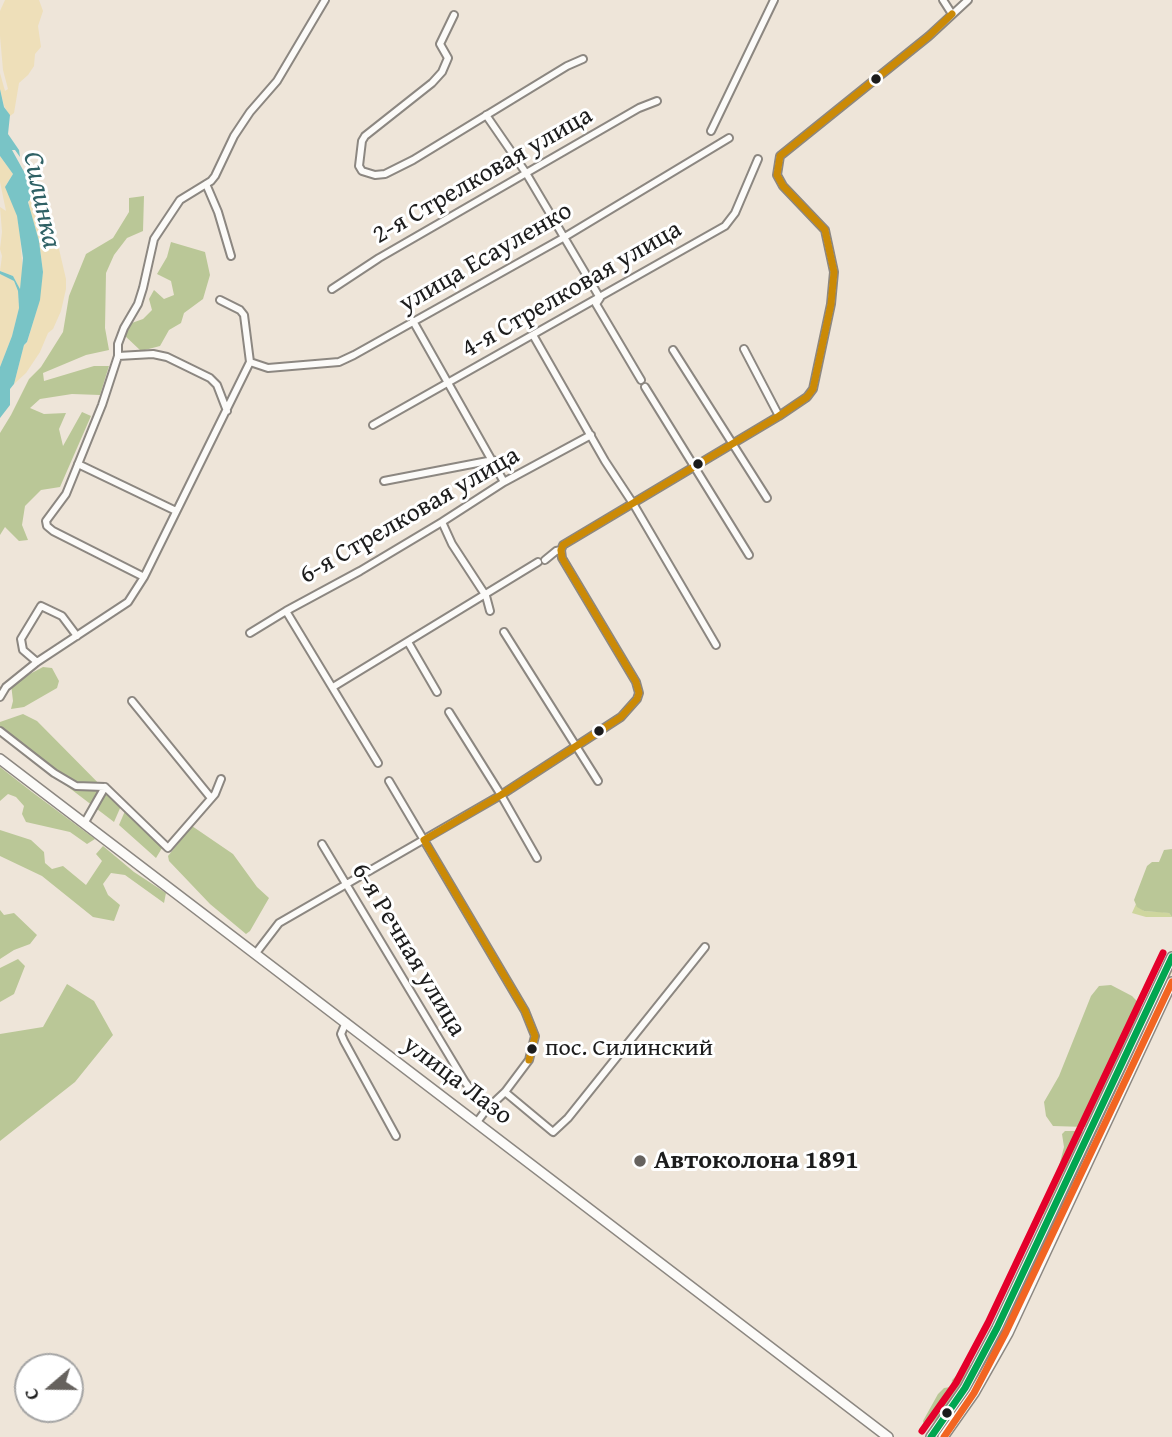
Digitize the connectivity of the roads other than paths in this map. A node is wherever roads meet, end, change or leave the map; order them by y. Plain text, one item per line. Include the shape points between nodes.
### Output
1 (325, 0) edge
2 (774, 0) edge
3 (943, 0) edge
4 (968, 0) edge
5 (454, 15) dead end
6 (953, 15) junction
7 (583, 59) dead end
8 (657, 101) dead end
9 (486, 115) junction
10 (711, 131) dead end
11 (729, 138) dead end
12 (758, 159) dead end
13 (526, 173) junction
14 (206, 184) junction
15 (563, 238) junction
16 (231, 256) dead end
17 (332, 289) dead end
18 (600, 298) junction
19 (220, 300) dead end
20 (413, 321) junction
21 (533, 335) junction
22 (744, 349) dead end
23 (673, 350) dead end
24 (118, 356) junction
25 (250, 362) junction
26 (641, 380) dead end
27 (449, 383) junction
28 (645, 387) dead end
29 (227, 411) junction
30 (779, 416) junction
31 (373, 425) dead end
32 (591, 435) junction
33 (733, 444) junction
34 (493, 460) junction
35 (78, 464) junction
36 (695, 468) junction
37 (384, 481) dead end
38 (504, 482) junction
39 (767, 498) dead end
40 (634, 505) junction
41 (176, 510) junction
42 (442, 522) junction
43 (561, 550) junction
44 (749, 555) dead end
45 (144, 578) junction
46 (486, 596) junction
47 (286, 611) junction
48 (490, 611) dead end
49 (504, 632) dead end
50 (250, 633) dead end
51 (77, 636) junction
52 (408, 642) junction
53 (716, 645) dead end
54 (37, 662) junction
55 (333, 687) junction
56 (437, 692) dead end
57 (0, 697) edge
58 (132, 701) dead end
59 (449, 712) dead end
60 (0, 731) edge
61 (576, 746) junction
62 (0, 759) edge
63 (378, 763) dead end
64 (221, 779) dead end
65 (389, 781) dead end
66 (598, 781) dead end
67 (105, 787) junction
68 (501, 795) junction
69 (211, 798) junction
70 (85, 822) junction
71 (424, 840) junction
72 (322, 844) dead end
73 (537, 859) dead end
74 (345, 885) junction
75 (705, 947) dead end
76 (256, 953) junction
77 (1172, 957) edge
78 (1172, 982) edge
79 (346, 1022) junction
80 (505, 1092) junction
81 (486, 1110) junction
82 (477, 1122) junction
83 (396, 1136) dead end
84 (1046, 1225) junction
85 (1057, 1229) junction
86 (997, 1328) junction
87 (1008, 1333) junction
88 (888, 1437) edge
89 (931, 1437) edge
90 (943, 1437) edge

1 - 14 street via 277,81 244,120 215,176
2 - 10 street
3 - 6 street
4 - 6 street
5 - 9 street via 440,44 448,58 442,72 365,136 359,166 374,175 385,174
6 - 30 street via 780,156 778,175 783,186 825,230 834,272 813,389
7 - 9 street
8 - 13 street, 2-я Стрелковая улица
9 - 13 street
11 - 15 street, улица Есауленко
12 - 18 street, 4-я Стрелковая улица via 725,226
13 - 15 street
13 - 17 street, 2-я Стрелковая улица
14 - 16 street
14 - 24 street via 180,200 154,239 143,288 118,344
15 - 18 street
15 - 20 street, улица Есауленко
18 - 21 street, 4-я Стрелковая улица
18 - 26 street via 596,304
19 - 25 street via 244,315
20 - 25 street, улица Есауленко via 339,362 268,368
20 - 27 street
21 - 27 street, 4-я Стрелковая улица
21 - 32 street
22 - 30 street
23 - 33 street
24 - 29 street via 167,357 210,378
24 - 35 street
25 - 29 street
27 - 31 street, 4-я Стрелковая улица
27 - 34 street
28 - 36 street
29 - 41 street
30 - 33 street
32 - 38 street, 6-я Стрелковая улица
32 - 40 street
33 - 36 street
33 - 39 street
34 - 37 street
34 - 38 street
35 - 41 street
35 - 45 street via 66,494 48,516 47,526
36 - 40 street
36 - 44 street
38 - 42 street, 6-я Стрелковая улица
40 - 43 street
40 - 53 street
41 - 45 street
42 - 46 street
42 - 47 street, 6-я Стрелковая улица
43 - 46 street
43 - 61 street via 639,693 621,718
45 - 51 street via 128,602
46 - 48 street
46 - 52 street
47 - 50 street, 6-я Стрелковая улица
47 - 55 street
49 - 61 street
51 - 54 street
51 - 54 street via 62,616 41,606 21,639 23,650
52 - 55 street
52 - 56 street
54 - 57 street
55 - 63 street
58 - 69 street
59 - 68 street
60 - 67 street via 76,786
61 - 66 street
61 - 68 street
62 - 70 main road, улица Лазо
64 - 69 street
65 - 71 street
67 - 69 street via 168,848
67 - 70 street
68 - 71 street
68 - 73 street
70 - 76 main road, улица Лазо
71 - 74 street
71 - 80 street via 525,1011 535,1036 528,1060
72 - 74 street, 6-я Речная улица
74 - 76 street via 279,923
74 - 81 street, 6-я Речная улица via 464,1082
75 - 80 street via 553,1132
76 - 79 main road, улица Лазо
77 - 84 main road
78 - 85 main road
79 - 82 main road, улица Лазо
79 - 83 street via 341,1034 344,1041
80 - 81 street
81 - 82 street
82 - 88 main road, улица Лазо
84 - 85 main road
84 - 86 main road
85 - 87 main road
86 - 87 main road
86 - 89 main road via 965,1388
87 - 90 main road

